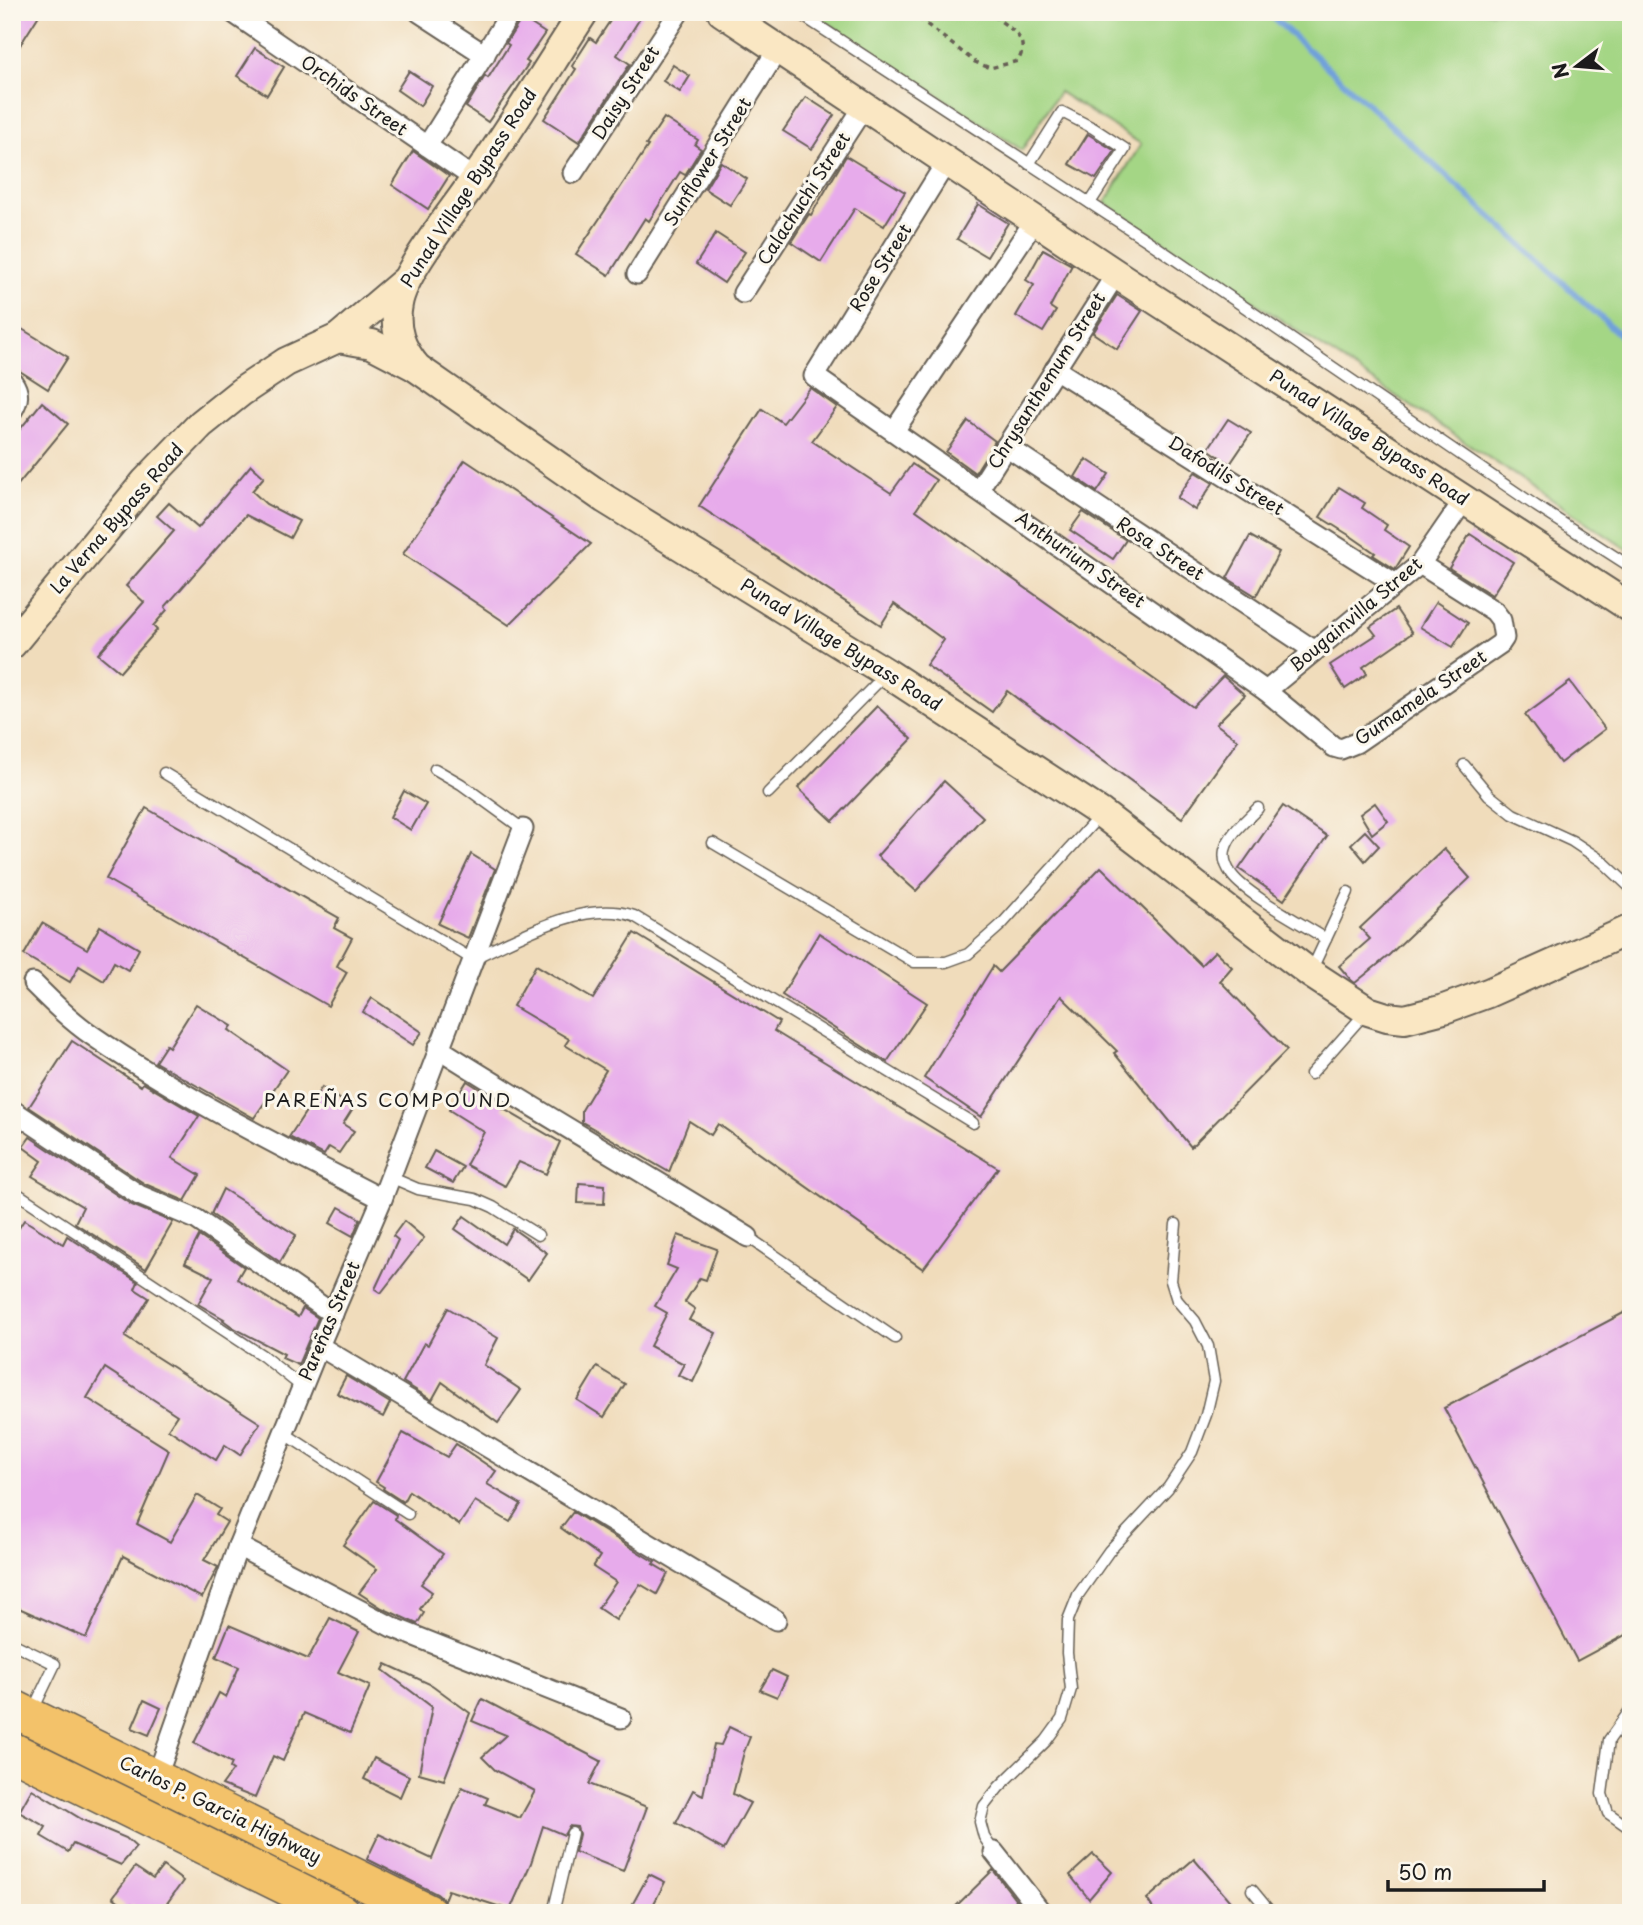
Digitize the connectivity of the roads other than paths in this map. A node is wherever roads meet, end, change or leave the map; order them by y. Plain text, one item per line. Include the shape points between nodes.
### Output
1 (418, 12) edge
2 (511, 12) edge
3 (584, 12) edge
4 (679, 12) edge
5 (722, 12) edge
6 (797, 12) edge
7 (241, 15) edge
8 (778, 49) junction
9 (485, 55) junction
10 (865, 105) junction
11 (427, 146) junction
12 (947, 161) junction
13 (1029, 164) junction
14 (573, 173) dead end
15 (475, 179) junction
16 (1090, 203) junction
17 (1035, 220) junction
18 (637, 274) dead end
19 (1116, 274) junction
20 (405, 281) junction
21 (743, 293) dead end
22 (338, 338) junction
23 (417, 368) junction
24 (1055, 369) junction
25 (814, 376) joint
26 (15, 386) edge
27 (12, 411) edge
28 (894, 431) junction
29 (1006, 446) junction
30 (979, 489) junction
31 (1464, 500) junction
32 (1420, 564) junction
33 (1631, 567) edge
34 (1396, 584) junction
35 (1631, 608) edge
36 (12, 644) edge
37 (1315, 651) junction
38 (887, 673) junction
39 (1266, 691) junction
40 (1341, 749) joint
41 (1464, 765) dead end
42 (435, 769) dead end
43 (164, 773) dead end
44 (768, 793) dead end
45 (1258, 808) dead end
46 (1101, 813) junction
47 (523, 829) joint
48 (713, 843) dead end
49 (1631, 888) edge
50 (1348, 892) dead end
51 (1631, 929) edge
52 (1326, 939) junction
53 (472, 959) junction
54 (1310, 973) junction
55 (33, 983) dead end
56 (1368, 1011) junction
57 (438, 1048) junction
58 (1311, 1074) dead end
59 (12, 1110) edge
60 (973, 1123) dead end
61 (390, 1177) junction
62 (12, 1190) edge
63 (382, 1199) junction
64 (1176, 1223) dead end
65 (538, 1235) dead end
66 (748, 1237) joint
67 (333, 1314) junction
68 (895, 1338) dead end
69 (319, 1346) junction
70 (302, 1387) junction
71 (284, 1433) junction
72 (408, 1514) dead end
73 (238, 1546) junction
74 (776, 1620) dead end
75 (12, 1643) edge
76 (1631, 1709) edge
77 (21, 1712) edge
78 (621, 1718) dead end
79 (12, 1751) edge
80 (156, 1779) junction
81 (143, 1815) junction
82 (1631, 1829) edge
83 (572, 1833) dead end
84 (299, 1849) junction
85 (994, 1852) joint
86 (282, 1884) junction
87 (1252, 1890) dead end
88 (389, 1904) edge
89 (341, 1913) edge
90 (428, 1913) edge
91 (553, 1913) edge
92 (1042, 1913) edge
93 (1271, 1913) edge

1 - 9 street
2 - 9 street
3 - 15 main road, Punad Village Bypass Road
4 - 14 street, Daisy Street
5 - 8 main road, Punad Village Bypass Road
6 - 13 lane
7 - 11 street, Orchids Street
8 - 10 main road, Punad Village Bypass Road
8 - 18 street, Sunflower Street
9 - 11 street
10 - 12 main road, Punad Village Bypass Road
10 - 21 street, Calachuchi Street
11 - 15 street, Orchids Street
12 - 17 main road, Punad Village Bypass Road
12 - 25 street, Rose Street
13 - 16 lane
13 - 16 lane via 1062,112 1093,128 1125,149
15 - 20 main road, Punad Village Bypass Road
16 - 33 lane
17 - 19 main road, Punad Village Bypass Road
17 - 28 street
19 - 24 street, Chrysanthemum Street
19 - 31 main road, Punad Village Bypass Road
20 - 22 main road, La Verna Bypass Road
20 - 23 main road, Punad Village Bypass Road via 397,331
22 - 23 main road via 372,344
22 - 36 main road, La Verna Bypass Road via 286,362 201,424 146,481
23 - 38 main road, Punad Village Bypass Road via 605,499
24 - 29 street, Chrysanthemum Street
24 - 34 street, Dafodils Street
25 - 28 street, Anthurium Street
26 - 27 street via 18,401
28 - 30 street, Anthurium Street
29 - 30 street, Chrysanthemum Street
29 - 37 street, Rosa Street
30 - 39 street, Anthurium Street
31 - 32 street, Bougainvilla Street
31 - 35 main road, Punad Village Bypass Road
32 - 34 street, Bougainvilla Street
32 - 40 street, Gumamela Street via 1494,611 1504,638
34 - 37 street, Bougainvilla Street
37 - 39 street, Bougainvilla Street
38 - 44 lane
38 - 46 main road, Punad Village Bypass Road
39 - 40 street, Anthurium Street
41 - 49 lane via 1489,795 1513,814 1572,841
42 - 47 lane
43 - 53 lane
45 - 52 lane via 1231,836 1224,861 1233,876 1257,895
46 - 48 lane via 1002,925 968,954 946,962 914,962
46 - 54 main road, Punad Village Bypass Road
47 - 53 street, Pareñas Street
50 - 52 lane
51 - 56 main road, Punad Village Bypass Road via 1444,1009 1405,1019
52 - 54 lane
53 - 57 street, Pareñas Street
53 - 60 lane via 572,917 600,911 634,916
54 - 56 main road, Punad Village Bypass Road
55 - 63 street via 93,1036 223,1117
56 - 58 lane
57 - 61 street, Pareñas Street
57 - 66 street
59 - 67 street via 139,1195 196,1219
61 - 63 street, Pareñas Street
61 - 65 lane via 418,1189 475,1199
62 - 70 lane via 263,1356
63 - 67 street, Pareñas Street
64 - 85 lane via 1171,1281 1177,1300 1208,1346 1214,1381 1206,1415 1192,1452 1168,1489 1109,1551 1078,1595 1068,1620 1071,1689 1062,1719 985,1806 980,1822
66 - 68 lane
67 - 69 street, Pareñas Street
69 - 70 street, Pareñas Street
69 - 74 street
70 - 71 street, Pareñas Street
71 - 72 lane
71 - 73 street, Pareñas Street
73 - 78 street via 392,1627
73 - 80 street, Pareñas Street
75 - 77 lane via 55,1664
76 - 82 lane via 1609,1740 1602,1794 1608,1812
77 - 80 highway, Carlos P. Garcia Highway
79 - 81 highway
80 - 81 street, Pareñas Street
80 - 84 highway, Carlos P. Garcia Highway
81 - 86 highway
83 - 91 lane
84 - 86 highway
84 - 88 highway, Carlos P. Garcia Highway
85 - 92 street
86 - 89 highway
87 - 93 lane
88 - 90 highway, Carlos P. Garcia Highway

